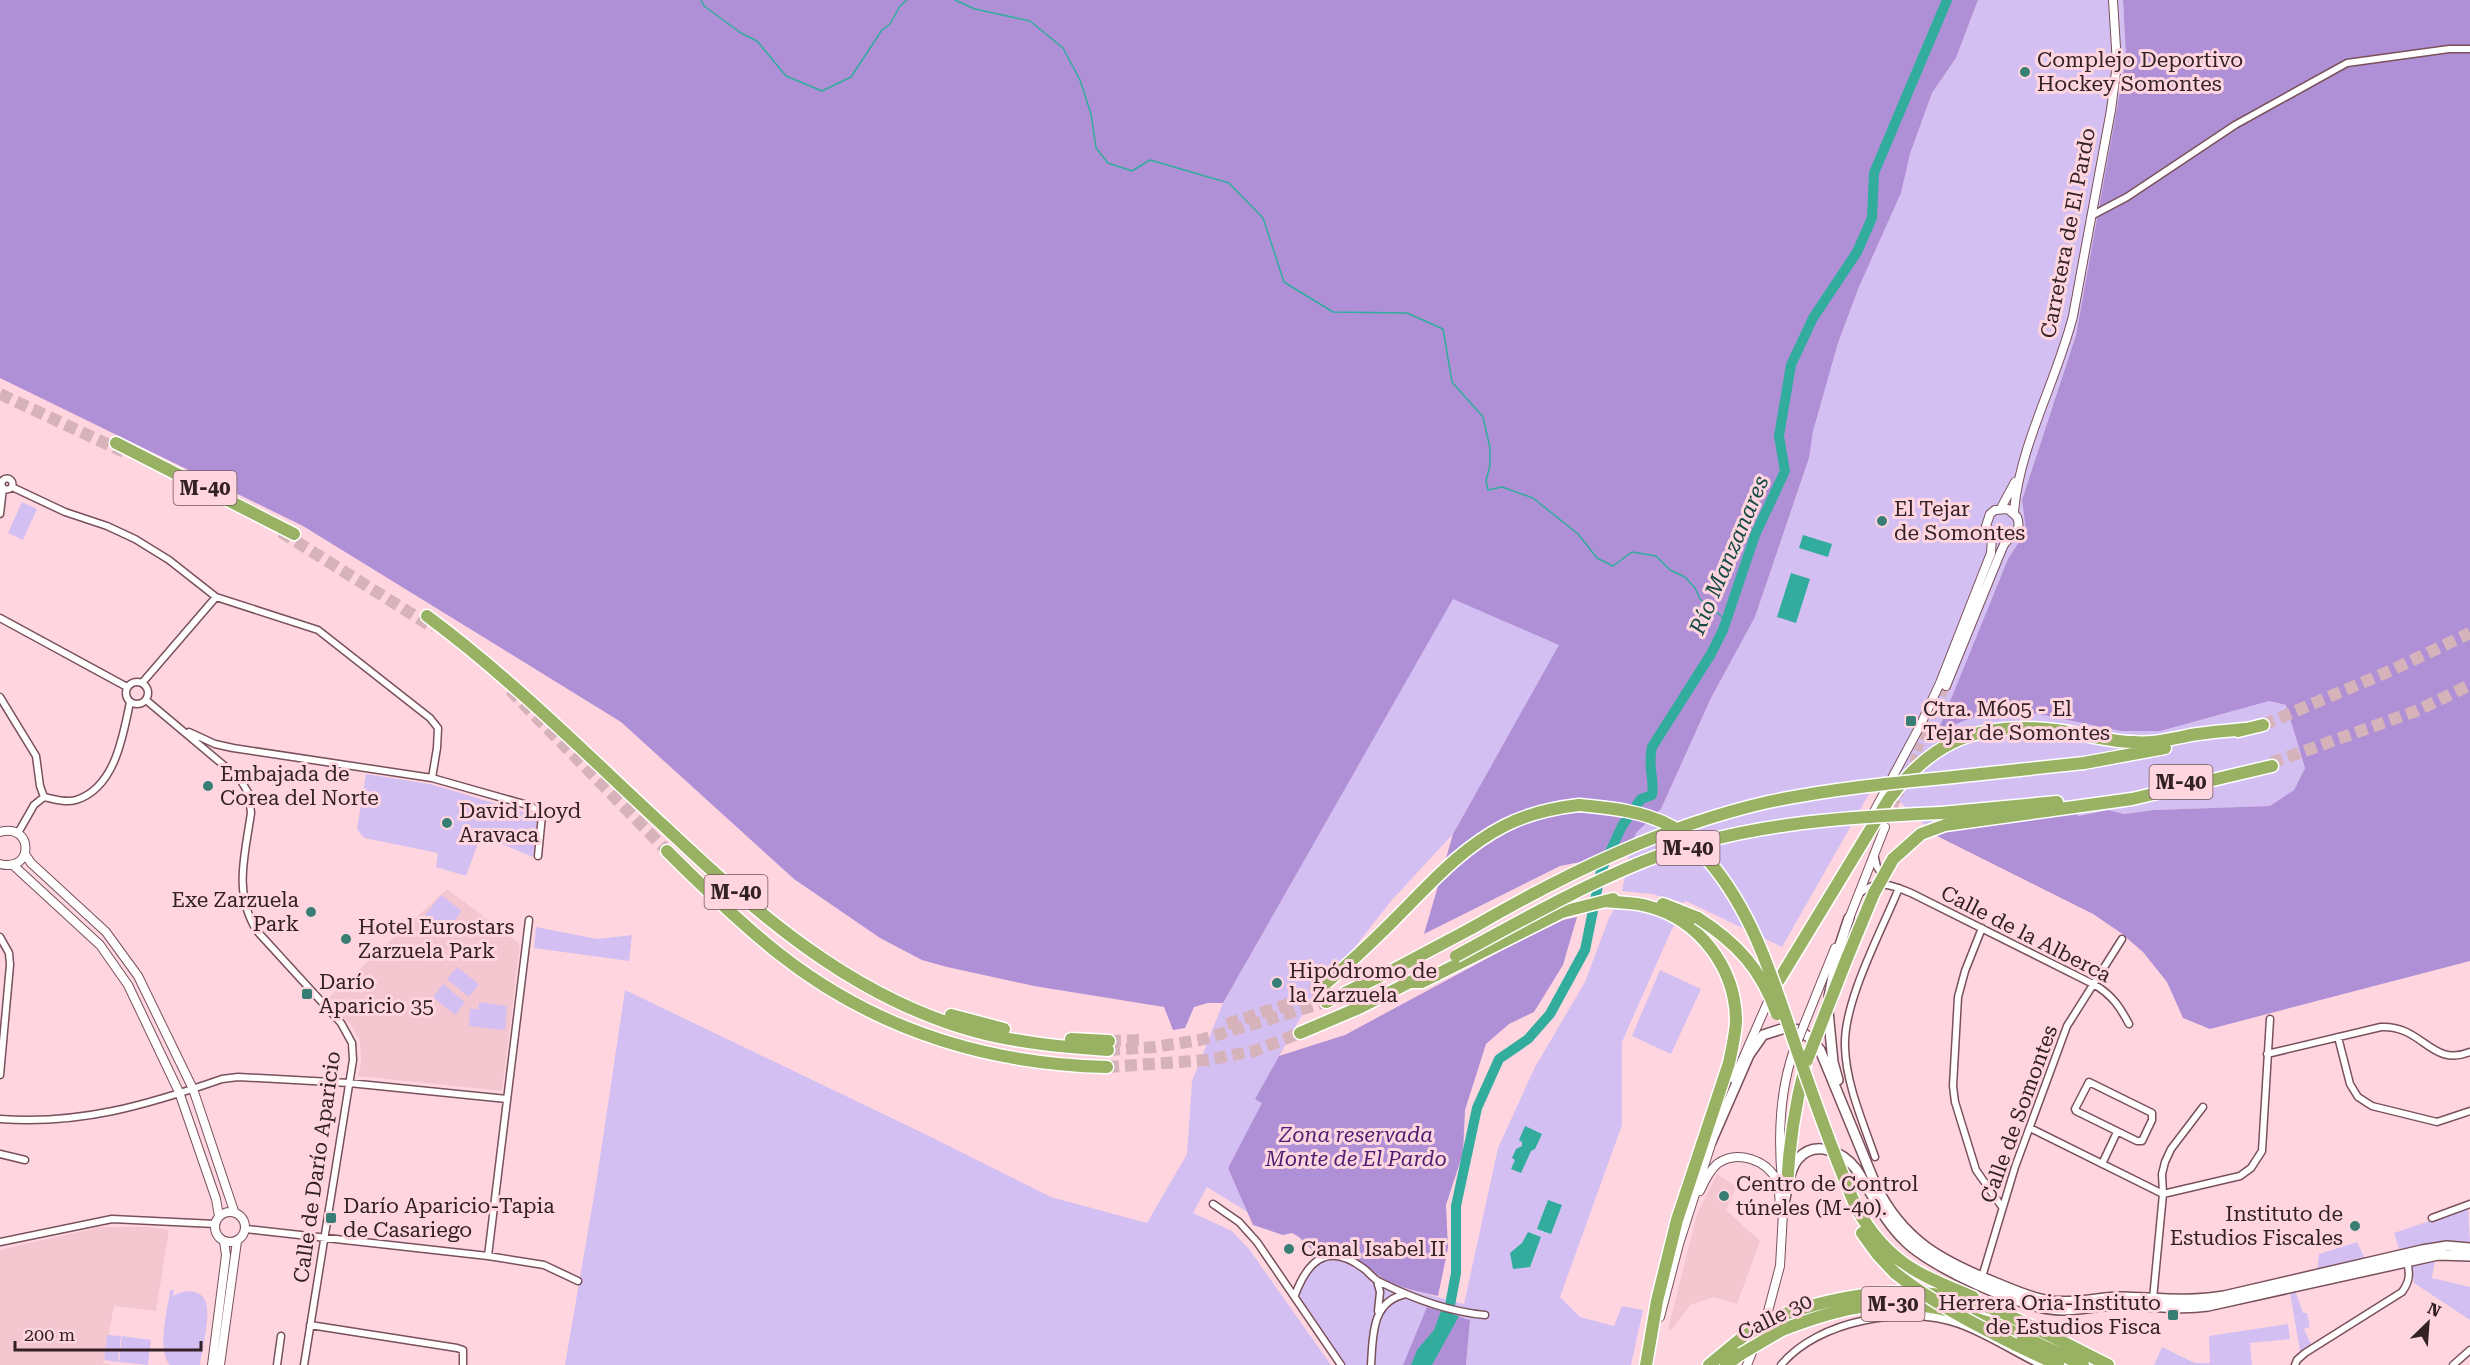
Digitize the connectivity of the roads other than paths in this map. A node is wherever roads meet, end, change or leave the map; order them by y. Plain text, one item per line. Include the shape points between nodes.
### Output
1 (2113, 0) edge
2 (2470, 49) edge
3 (2091, 216) junction
4 (116, 443) tunnel mouth
5 (2022, 467) junction
6 (2001, 508) junction
7 (2014, 512) junction
8 (0, 514) edge
9 (294, 534) tunnel mouth
10 (1992, 537) junction
11 (2007, 541) junction
12 (216, 597) junction
13 (427, 616) tunnel mouth
14 (0, 618) edge
15 (142, 683) junction
16 (1946, 686) tunnel mouth
17 (127, 687) junction
18 (0, 697) edge
19 (146, 699) junction
20 (130, 702) junction
21 (2263, 725) tunnel mouth
22 (2246, 729) junction
23 (186, 731) junction
24 (215, 744) junction
25 (224, 746) junction
26 (208, 753) junction
27 (216, 759) junction
28 (432, 778) junction
29 (44, 797) junction
30 (1885, 827) tunnel mouth
31 (2, 830) edge
32 (18, 833) junction
33 (667, 851) tunnel mouth
34 (1874, 853) junction
35 (25, 854) junction
36 (538, 856) dead end
37 (0, 864) edge
38 (13, 865) junction
39 (1898, 888) junction
40 (1858, 894) junction
41 (1606, 901) junction
42 (1849, 918) junction
43 (529, 920) dead end
44 (1982, 928) junction
45 (0, 937) edge
46 (2122, 939) dead end
47 (1459, 959) junction
48 (1779, 980) junction
49 (2095, 985) junction
50 (1320, 988) tunnel mouth
51 (1326, 1002) tunnel mouth
52 (2270, 1019) dead end
53 (2129, 1024) dead end
54 (1300, 1033) tunnel mouth
55 (2338, 1037) junction
56 (1109, 1045) tunnel mouth
57 (2470, 1052) edge
58 (2266, 1054) junction
59 (1107, 1067) tunnel mouth
60 (0, 1076) edge
61 (349, 1083) junction
62 (192, 1089) junction
63 (179, 1092) junction
64 (507, 1099) junction
65 (2203, 1107) dead end
66 (2470, 1111) edge
67 (0, 1119) edge
68 (2030, 1128) junction
69 (2118, 1132) junction
70 (1855, 1134) junction
71 (1711, 1142) junction
72 (0, 1154) edge
73 (1875, 1157) dead end
74 (25, 1160) dead end
75 (2102, 1164) junction
76 (1786, 1193) junction
77 (2163, 1194) junction
78 (1213, 1204) dead end
79 (2470, 1204) edge
80 (2002, 1207) junction
81 (1853, 1210) junction
82 (234, 1211) junction
83 (219, 1216) junction
84 (1688, 1217) junction
85 (2432, 1218) dead end
86 (215, 1224) junction
87 (246, 1229) junction
88 (1782, 1231) junction
89 (324, 1238) junction
90 (224, 1240) junction
91 (237, 1240) junction
92 (0, 1242) edge
93 (2470, 1248) edge
94 (488, 1256) junction
95 (2470, 1256) edge
96 (2408, 1261) junction
97 (1982, 1277) junction
98 (578, 1281) dead end
99 (1377, 1281) junction
100 (1406, 1294) junction
101 (1295, 1296) junction
102 (2153, 1299) junction
103 (1995, 1310) junction
104 (1378, 1312) junction
105 (1485, 1315) dead end
106 (310, 1325) junction
107 (281, 1336) dead end
108 (2469, 1351) edge
109 (1744, 1359) edge
110 (212, 1365) edge
111 (220, 1365) edge
112 (277, 1365) edge
113 (304, 1365) edge
114 (463, 1365) edge
115 (1341, 1365) edge
116 (1371, 1365) edge
117 (1647, 1365) edge
118 (1708, 1365) edge
119 (1726, 1365) edge
120 (1781, 1365) edge
121 (2041, 1365) edge
122 (2058, 1365) edge
123 (2083, 1365) edge
124 (2108, 1365) edge
125 (2295, 1365) edge
126 (2453, 1365) edge

1 - 3 street, Carretera de El Pardo via 2117,64
2 - 3 street via 2347,63 2235,125 2127,197
3 - 5 street, Carretera de El Pardo via 2067,339
4 - 9 highway, M-40
5 - 6 street, Carretera de El Pardo
5 - 7 street, Carretera de El Pardo
6 - 7 street
6 - 10 street via 1987,520
7 - 11 street via 2019,529
8 - 12 street via 2,483 6,479 12,487 65,512 135,539
10 - 11 street
10 - 48 street via 1985,570 1920,726
11 - 16 street
12 - 15 street
12 - 28 street via 318,630 430,718 438,728
13 - 56 highway, M-40 via 503,675 706,865 806,948 880,994 974,1031 1059,1047
14 - 17 street
15 - 17 street
15 - 19 street via 148,692
17 - 20 street via 125,694
18 - 29 street via 36,756
19 - 20 street via 140,704
19 - 23 street, Calle de Darío Aparicio
20 - 29 street via 118,756 108,772 77,800
21 - 22 highway, M-40
22 - 48 highway via 2152,743 2005,727 1974,733 1948,744 1905,776 1888,799
22 - 51 highway, M-40, bridge via 2084,764 1824,792 1768,802 1710,819 1577,870
23 - 24 street
23 - 26 street, Calle de Darío Aparicio
24 - 25 street
24 - 26 street
25 - 27 street
25 - 28 street
26 - 27 street, Calle de Darío Aparicio
27 - 61 street, Calle de Darío Aparicio via 240,779 251,803 242,888 249,918 349,1034 354,1050
28 - 36 street via 539,811 543,819
29 - 32 street via 34,805
30 - 34 street
31 - 32 street
32 - 35 street via 25,842
33 - 59 highway, M-40 via 779,954 824,986 871,1012 967,1049 1029,1062
34 - 39 street via 1877,867
34 - 40 street
35 - 38 street
35 - 62 street via 106,932 128,960
37 - 38 street
38 - 63 street via 80,925 117,966
39 - 40 street via 1880,883
39 - 44 street, Calle de la Alberca
39 - 73 street via 1847,1012 1845,1047 1849,1077
40 - 42 street
41 - 47 highway via 1563,912
41 - 81 highway, bridge via 1632,899 1673,907 1698,918 1737,946 1775,1008 1840,1191
41 - 117 highway via 1649,906 1690,926 1705,940 1725,970 1735,1006 1735,1038 1729,1063 1677,1220 1657,1301
42 - 70 main road via 1830,984 1828,1009 1833,1062
42 - 76 street, bridge via 1797,1040 1788,1075 1782,1119 1782,1177
43 - 64 street
44 - 49 street, Calle de la Alberca
44 - 80 street via 1958,997 1953,1086 1976,1170
45 - 60 street via 9,953 10,965
46 - 49 street, Calle de Somontes
47 - 54 highway, M-40
47 - 76 highway, M-40, bridge via 1589,885 1645,861 1770,828 1854,817 2091,799 2271,765 2132,799 1945,825 1921,834 1901,849 1874,893 1807,1060 1793,1110
48 - 71 street via 1743,1057
49 - 53 street, Calle de la Alberca via 2120,1006
49 - 68 street, Calle de Somontes via 2067,1026
50 - 81 highway, bridge via 1356,958 1457,857 1504,826 1532,814 1579,805 1648,816 1689,839 1731,889 1762,949
52 - 58 street
55 - 57 street via 2392,1027 2412,1033 2438,1052 2458,1056
55 - 58 street
55 - 66 street via 2350,1084 2358,1097 2372,1106 2437,1122
58 - 77 street via 2264,1138 2258,1160 2240,1176
61 - 62 street via 238,1077
61 - 64 street
61 - 89 street, Calle de Darío Aparicio
62 - 63 street
62 - 82 street
63 - 67 street via 100,1115 34,1122
63 - 83 street
64 - 94 street
65 - 77 street via 2165,1162
68 - 75 street
68 - 80 street, Calle de Somontes
69 - 69 street via 2076,1111 2089,1082 2153,1116 2141,1141
69 - 75 street
70 - 71 main road via 1815,1043 1799,1030 1785,1028 1763,1035 1753,1047
70 - 97 main road via 1880,1195 1904,1228 1936,1256
71 - 84 street
72 - 74 street
75 - 77 street
76 - 88 street
76 - 96 main road via 1797,1160 1813,1150 1837,1152 1851,1162 1892,1227 1921,1255 1961,1277 2053,1310 2119,1305 2208,1306
77 - 102 street
78 - 101 street via 1239,1222
79 - 85 street
80 - 97 street, Calle de Somontes
81 - 103 highway via 1888,1252 1907,1267
81 - 122 highway, bridge via 1878,1255 1895,1274 1940,1305
82 - 83 street
82 - 87 street via 244,1220
83 - 86 street
84 - 88 street via 1716,1165 1747,1158 1771,1170 1778,1183
84 - 117 street
86 - 90 street via 216,1233
86 - 92 street via 112,1219
87 - 89 street
87 - 91 street
88 - 109 street via 1774,1292
89 - 94 street
89 - 106 street, Calle de Darío Aparicio
90 - 91 street
90 - 110 street via 226,1255
91 - 111 street
93 - 102 main road via 2422,1250 2213,1298
94 - 98 street via 544,1264
95 - 96 main road via 2448,1254
96 - 125 street via 2410,1274 2402,1292 2305,1353
97 - 102 main road via 2051,1301
99 - 100 street
99 - 101 street via 1348,1258 1335,1256 1316,1261 1306,1269
99 - 104 street
100 - 104 street via 1389,1299
100 - 105 street
101 - 115 street
103 - 118 highway, Calle 30 / M-30, bridge via 1915,1292 1822,1301 1785,1314 1744,1336
103 - 124 highway, Calle 30 / M-30
104 - 116 street
106 - 113 street, Calle de Darío Aparicio
106 - 114 street via 457,1348 464,1350
107 - 112 street
108 - 126 street
109 - 119 highway, Calle 30 / M-30
109 - 123 highway, Calle 30 / M-30, bridge via 1782,1330 1824,1314 1864,1306 1917,1305 2005,1328
120 - 121 street via 1822,1333 1865,1320 1911,1316 1958,1324

